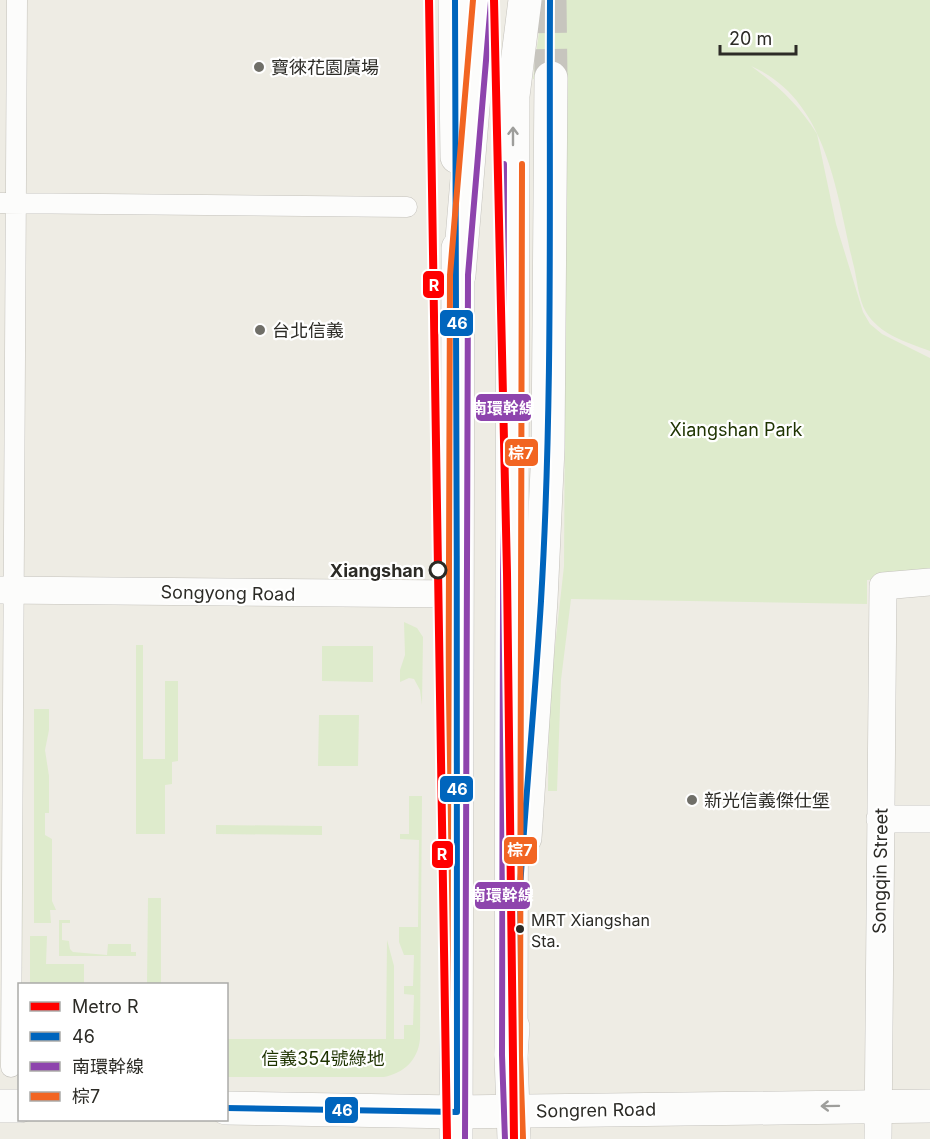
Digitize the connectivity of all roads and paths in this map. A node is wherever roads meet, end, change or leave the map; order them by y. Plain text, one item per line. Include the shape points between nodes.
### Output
1 (16, 0) edge
2 (456, 0) edge
3 (482, 0) edge
4 (525, 0) edge
5 (551, 78) tunnel mouth
6 (8, 203) edge
7 (407, 207) dead end
8 (459, 275) junction
9 (930, 582) edge
10 (7, 590) edge
11 (456, 594) junction
12 (880, 819) junction
13 (930, 819) edge
14 (511, 1055) junction
15 (11, 1067) dead end
16 (878, 1105) junction
17 (0, 1106) edge
18 (18, 1106) edge
19 (930, 1106) edge
20 (228, 1108) edge
21 (515, 1125) edge
22 (456, 1126) edge
23 (878, 1139) edge

1 - 6 street
2 - 8 main road
3 - 8 main road
14 -> 4 main road via 513,96
5 - 14 main road via 548,448
6 - 7 street
6 - 10 street
8 - 11 main road
9 - 12 street, Songqin Street via 883,586
10 - 11 street, Songyong Road
10 - 15 street
11 - 22 main road
12 - 13 street
12 - 16 street, Songqin Street
14 - 21 main road
16 - 19 main road, Songren Road
16 -> 21 main road, Songren Road
16 - 23 street, Songqin Street
17 - 18 main road
20 - 22 main road, Songren Road
21 - 22 main road, Songren Road

